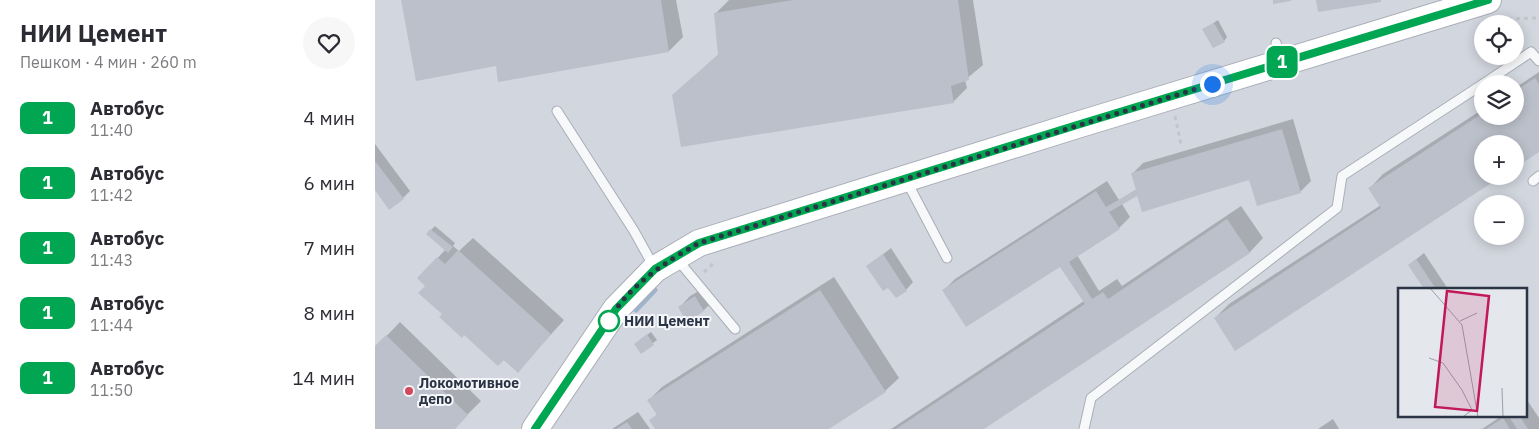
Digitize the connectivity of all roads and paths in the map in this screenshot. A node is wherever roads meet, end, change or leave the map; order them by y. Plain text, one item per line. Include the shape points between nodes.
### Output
1 (1488, 0) edge
2 (1539, 61) edge
3 (1496, 75) edge
4 (1474, 90) edge
5 (1174, 110) dead end
6 (557, 111) dead end
7 (1181, 144) dead end
8 (906, 180) junction
9 (947, 258) dead end
10 (665, 263) junction
11 (735, 329) dead end
12 (535, 429) edge
13 (1084, 429) edge

1 - 8 street via 1279,52
2 - 3 lane via 1531,52
4 - 13 lane via 1342,176 1337,208 1091,398
5 - 7 path
6 - 10 lane via 634,231
8 - 9 lane
8 - 10 street via 699,243
10 - 11 lane
10 - 12 street via 616,309

